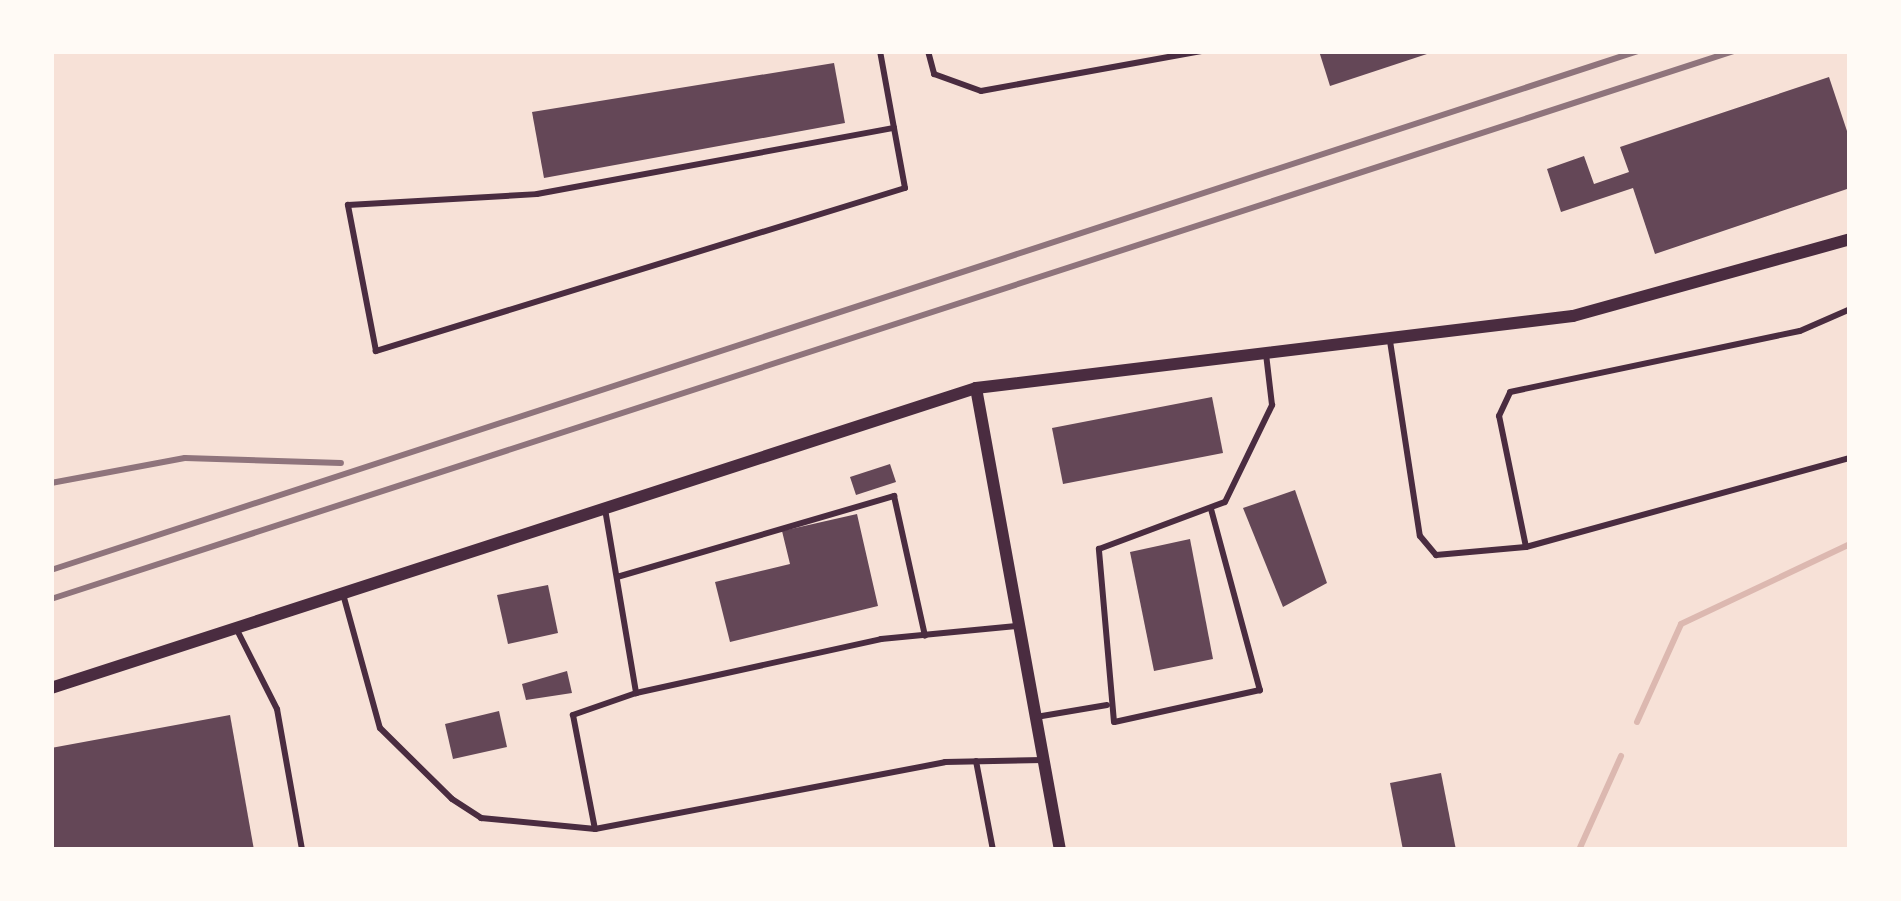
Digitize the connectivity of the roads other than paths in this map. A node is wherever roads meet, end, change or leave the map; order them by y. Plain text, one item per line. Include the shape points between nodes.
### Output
1 (880, 51) edge
2 (928, 51) edge
3 (1201, 51) edge
4 (894, 128) junction
5 (1850, 239) edge
6 (1850, 309) edge
7 (1390, 337) junction
8 (1265, 351) junction
9 (976, 388) junction
10 (1850, 458) edge
11 (1211, 508) junction
12 (605, 509) junction
13 (1526, 547) junction
14 (616, 577) junction
15 (344, 594) junction
16 (1020, 625) junction
17 (236, 628) junction
18 (925, 636) junction
19 (51, 688) edge
20 (636, 693) junction
21 (1107, 706) junction
22 (1036, 717) junction
23 (1044, 760) junction
24 (976, 761) junction
25 (595, 829) junction
26 (302, 850) edge
27 (993, 850) edge
28 (1060, 850) edge

1 - 4 lane
2 - 3 lane via 934,74 982,91
4 - 4 lane via 905,188 376,351 348,205 537,194
5 - 7 street via 1630,304
6 - 13 lane via 1800,331 1510,392 1499,416
7 - 8 street
7 - 13 lane via 1420,536 1436,555
8 - 9 street
8 - 11 lane via 1272,405 1252,460
9 - 12 street
9 - 16 street
10 - 13 lane
11 - 21 lane via 1099,549 1114,686
11 - 21 lane via 1259,690 1114,722
12 - 14 lane
12 - 15 street
14 - 18 lane via 894,496
14 - 20 lane
15 - 17 street
15 - 25 lane via 380,728 452,799 516,826
16 - 18 lane
16 - 22 street
17 - 19 street
17 - 26 lane via 277,710
18 - 20 lane
20 - 25 lane via 572,715
21 - 22 lane
22 - 23 street
23 - 24 lane
23 - 28 street
24 - 25 lane
24 - 27 lane

